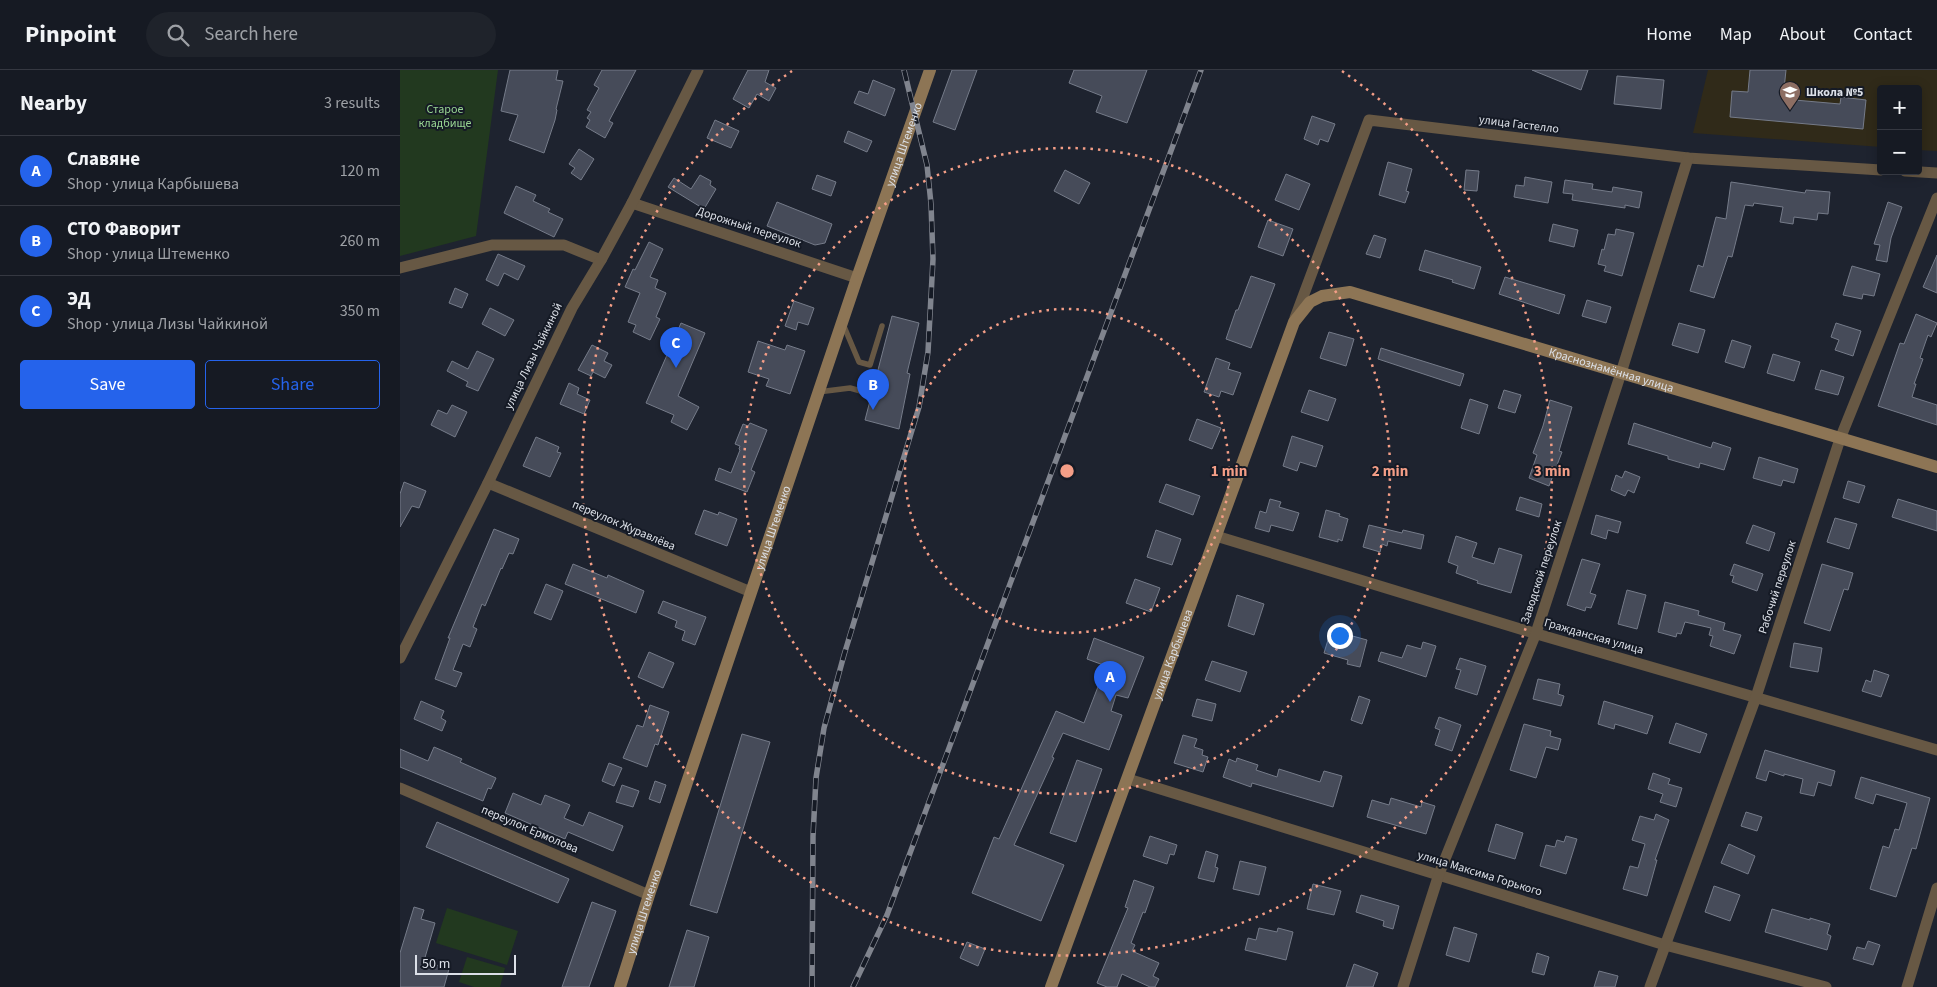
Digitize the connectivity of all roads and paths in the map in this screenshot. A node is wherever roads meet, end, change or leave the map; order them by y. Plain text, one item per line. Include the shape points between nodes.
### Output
1 (698, 70) edge
2 (930, 70) edge
3 (1688, 158) junction
4 (1877, 170) edge
5 (1922, 172) edge
6 (1937, 173) edge
7 (1937, 198) edge
8 (632, 203) junction
9 (601, 260) junction
10 (400, 268) edge
11 (857, 278) junction
12 (842, 322) junction
13 (1294, 322) junction
14 (882, 326) dead end
15 (1621, 373) junction
16 (818, 392) junction
17 (868, 393) dead end
18 (1840, 438) junction
19 (1937, 467) edge
20 (488, 483) junction
21 (1216, 536) junction
22 (751, 592) junction
23 (1536, 633) junction
24 (400, 658) edge
25 (1756, 697) junction
26 (1937, 750) edge
27 (1128, 779) junction
28 (400, 788) edge
29 (1439, 874) junction
30 (1937, 888) edge
31 (649, 895) junction
32 (1665, 945) junction
33 (620, 987) edge
34 (1051, 987) edge
35 (1403, 987) edge
36 (1650, 987) edge
37 (1826, 987) edge
38 (1907, 987) edge

1 - 8 street, улица Лизы Чайкиной
2 - 11 main road, улица Штеменко
3 - 4 street, улица Гастелло
3 - 13 street, улица Гастелло via 1369,120
3 - 15 street, Заводской переулок
5 - 6 street
7 - 18 street, Рабочий переулок
8 - 9 street, улица Лизы Чайкиной
8 - 11 street, Дорожный переулок
9 - 10 street via 564,246 492,245
9 - 20 street, улица Лизы Чайкиной via 572,308
11 - 12 main road, улица Штеменко
12 - 14 lane via 859,362 870,365
12 - 16 main road, улица Штеменко
13 - 15 main road, Краснознамённая улица via 1310,302 1322,296 1350,292
13 - 21 main road, улица Карбышева
15 - 18 main road, Краснознамённая улица
15 - 23 street, Заводской переулок
16 - 17 lane via 850,388
16 - 22 main road, улица Штеменко
18 - 19 main road, Краснознамённая улица
18 - 25 street, Рабочий переулок
20 - 22 street, переулок Журавлёва
20 - 24 street, улица Лизы Чайкиной
21 - 23 street, Гражданская улица
21 - 27 main road, улица Карбышева
22 - 31 main road, улица Штеменко
23 - 25 street, Гражданская улица
23 - 29 street, Заводской переулок
25 - 26 street, Гражданская улица
25 - 32 street, Рабочий переулок
27 - 29 street, улица Максима Горького
27 - 34 main road, улица Карбышева
28 - 31 street, переулок Ермолова
29 - 32 street, улица Максима Горького
29 - 35 street, Заводской переулок
30 - 38 street
31 - 33 main road, улица Штеменко
32 - 36 street, Рабочий переулок
32 - 37 street, улица Максима Горького

